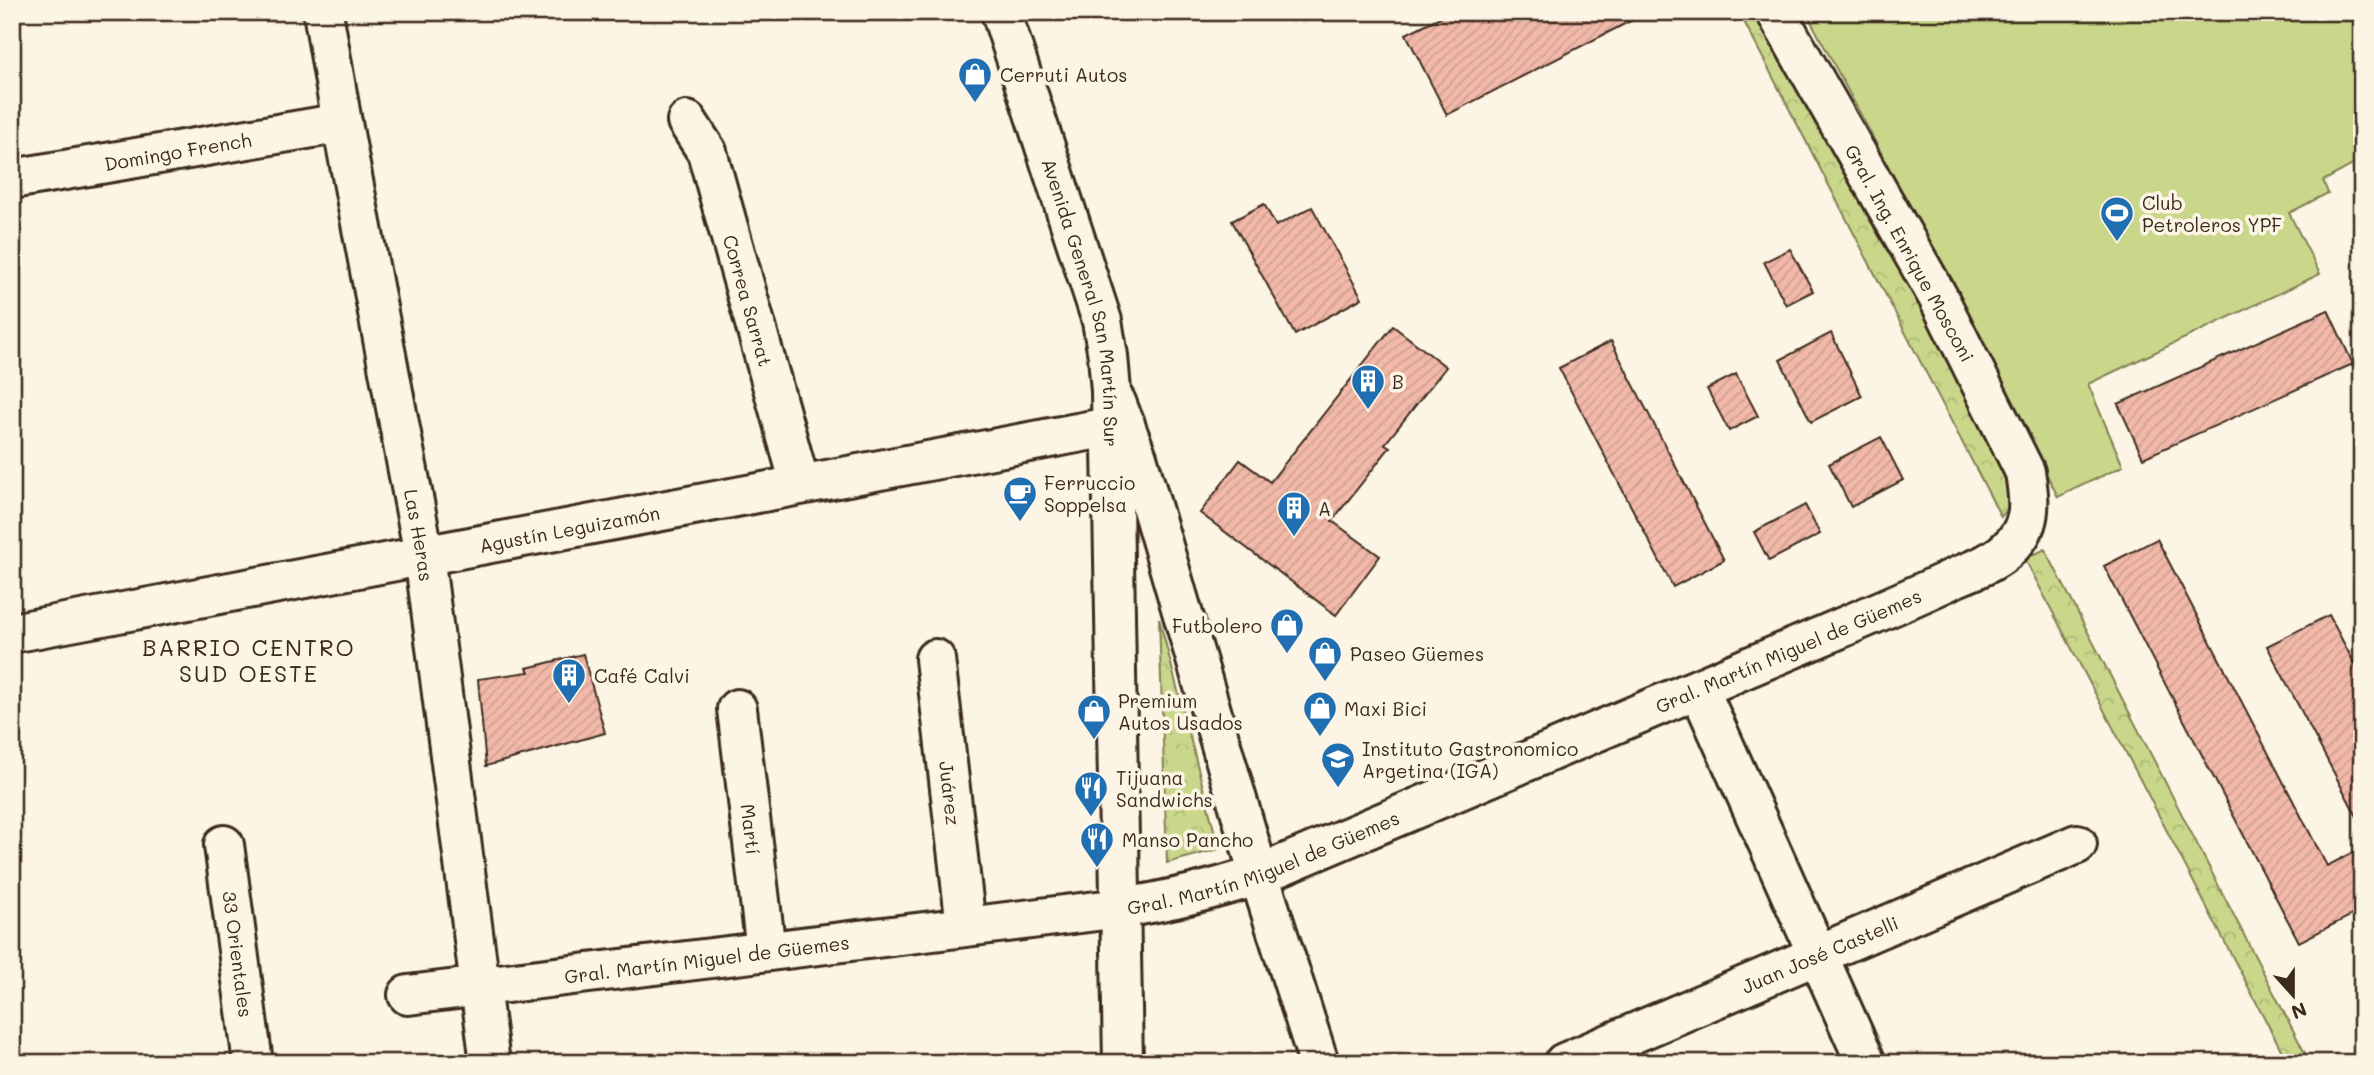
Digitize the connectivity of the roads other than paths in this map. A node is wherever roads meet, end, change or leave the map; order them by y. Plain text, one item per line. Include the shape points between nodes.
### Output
1 (323, 12) edge
2 (1000, 12) edge
3 (1776, 12) edge
4 (687, 121) dead end
5 (342, 123) junction
6 (12, 179) edge
7 (1121, 425) junction
8 (800, 484) junction
9 (2029, 499) joint
10 (424, 555) junction
11 (12, 633) edge
12 (934, 659) dead end
13 (1699, 689) junction
14 (737, 709) dead end
15 (2077, 844) dead end
16 (224, 845) dead end
17 (1259, 875) junction
18 (1121, 908) junction
19 (966, 926) junction
20 (766, 951) junction
21 (1817, 957) junction
22 (480, 986) junction
23 (408, 995) dead end
24 (254, 1063) edge
25 (490, 1063) edge
26 (1123, 1063) edge
27 (1319, 1063) edge
28 (1564, 1063) edge
29 (1866, 1063) edge

1 - 5 street, Las Heras
2 - 7 street, Avenida General San Martín Sur via 1102,321
3 - 9 street, Gral. Ing. Enrique Mosconi via 1938,298 2025,472
4 - 8 street, Correa Sarrat via 706,152
5 - 6 street, Domingo French
5 - 10 street, Las Heras
7 - 8 street, Agustín Leguizamón
7 - 17 street
7 - 18 street, Avenida General San Martín Sur
8 - 10 street, Agustín Leguizamón
9 - 13 street, Gral. Martín Miguel de Güemes via 2029,516 2019,536 1993,560
10 - 11 street, Agustín Leguizamón
10 - 22 street, Las Heras
12 - 19 street, Juárez
13 - 17 street, Gral. Martín Miguel de Güemes
13 - 21 street
14 - 20 street, Martí
15 - 21 street, Juan José Castelli
16 - 24 street, 33 Orientales
17 - 18 street, Gral. Martín Miguel de Güemes via 1196,895
17 - 27 street
18 - 19 street, Gral. Martín Miguel de Güemes
18 - 26 street, Avenida General San Martín Sur
19 - 20 street, Gral. Martín Miguel de Güemes
20 - 22 street, Gral. Martín Miguel de Güemes
21 - 28 street, Juan José Castelli
21 - 29 street
22 - 23 street, Gral. Martín Miguel de Güemes
22 - 25 street, Las Heras

